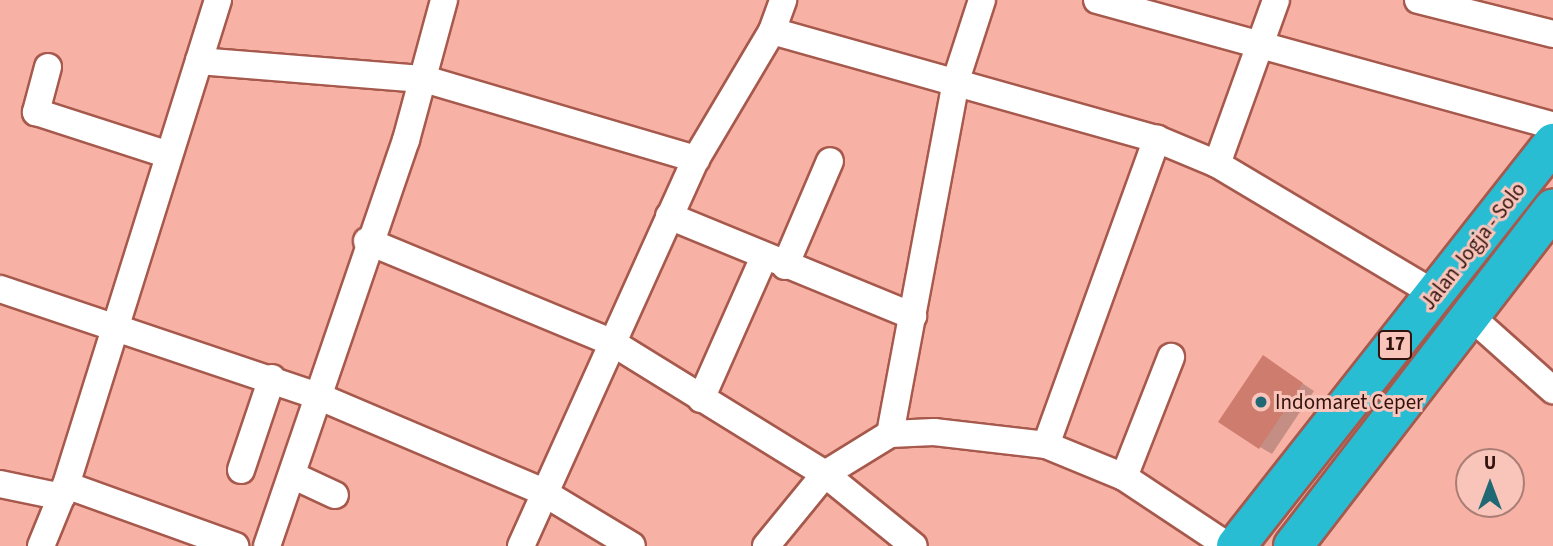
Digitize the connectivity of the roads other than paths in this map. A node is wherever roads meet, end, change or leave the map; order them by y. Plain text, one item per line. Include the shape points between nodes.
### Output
1 (218, 0) edge
2 (444, 0) edge
3 (783, 0) edge
4 (982, 0) edge
5 (1097, 0) edge
6 (1276, 0) edge
7 (1418, 0) edge
8 (772, 31) junction
9 (1553, 34) edge
10 (1258, 48) junction
11 (199, 61) junction
12 (48, 67) dead end
13 (424, 79) junction
14 (956, 80) junction
15 (1553, 126) edge
16 (1157, 139) junction
17 (1553, 143) edge
18 (166, 154) junction
19 (696, 159) junction
20 (830, 161) dead end
21 (1217, 164) junction
22 (1553, 208) edge
23 (669, 216) junction
24 (367, 241) junction
25 (774, 261) junction
26 (0, 289) edge
27 (1435, 294) junction
28 (1469, 315) junction
29 (913, 316) junction
30 (116, 326) junction
31 (613, 343) junction
32 (1171, 357) dead end
33 (272, 378) junction
34 (1553, 390) edge
35 (320, 397) junction
36 (701, 399) junction
37 (890, 434) junction
38 (1046, 446) junction
39 (241, 470) dead end
40 (825, 474) junction
41 (294, 476) junction
42 (1124, 477) junction
43 (0, 484) edge
44 (64, 491) junction
45 (541, 491) junction
46 (335, 495) dead end
47 (41, 546) edge
48 (235, 546) edge
49 (267, 546) edge
50 (521, 546) edge
51 (632, 546) edge
52 (766, 546) edge
53 (915, 546) edge
54 (1228, 546) edge
55 (1236, 546) edge
56 (1293, 546) edge

1 - 11 street
2 - 13 street
3 - 8 street
4 - 14 street
5 - 10 street
6 - 10 street
7 - 9 street
8 - 14 street
8 - 19 street
10 - 15 street
10 - 21 street
11 - 13 street
11 - 18 street
12 - 18 street via 36,112
13 - 19 street
13 - 24 street
14 - 16 street
14 - 29 street
16 - 21 street
16 - 38 street
17 - 27 highway, Jalan Jogja - Solo / 17
18 - 30 street
19 - 23 street
20 - 25 street
21 - 27 street
22 - 28 highway, 17
23 - 25 street
23 - 31 street
24 - 31 street
24 - 35 street
25 - 29 street
25 - 36 street
26 - 30 street
27 - 55 highway, Jalan Jogja - Solo / 17
28 - 34 street
28 - 56 highway, 17
29 - 37 street
30 - 33 street
30 - 44 street
31 - 36 street
31 - 45 street
32 - 42 street
33 - 35 street
33 - 39 street
35 - 41 street
35 - 45 street
36 - 40 street
37 - 38 street
37 - 40 street
38 - 42 street
40 - 52 street
40 - 53 street
41 - 46 street
41 - 49 street
42 - 54 street
43 - 44 street
44 - 47 street
44 - 48 street
45 - 50 street
45 - 51 street

